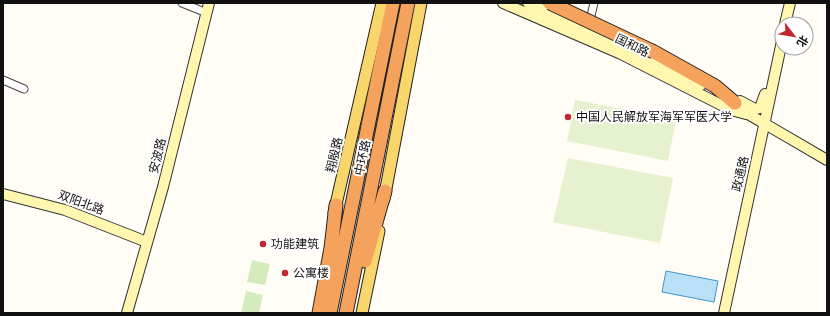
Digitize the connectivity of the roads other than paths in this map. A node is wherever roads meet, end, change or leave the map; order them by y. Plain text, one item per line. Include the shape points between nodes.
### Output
1 (182, 3) edge
2 (382, 3) edge
3 (393, 3) edge
4 (408, 3) edge
5 (421, 3) edge
6 (503, 3) edge
7 (528, 3) edge
8 (550, 3) edge
9 (594, 3) edge
10 (790, 3) edge
11 (208, 8) edge
12 (788, 16) edge
13 (588, 29) junction
14 (774, 56) edge
15 (779, 56) edge
16 (3, 80) edge
17 (715, 86) junction
18 (24, 89) dead end
19 (735, 103) junction
20 (748, 114) junction
21 (765, 124) junction
22 (827, 160) edge
23 (385, 191) junction
24 (3, 194) edge
25 (336, 205) junction
26 (147, 242) junction
27 (127, 313) edge
28 (312, 313) edge
29 (319, 313) edge
30 (330, 313) edge
31 (346, 313) edge
32 (352, 313) edge
33 (362, 313) edge
34 (724, 313) edge

1 - 11 street
2 - 25 main road, 翔殷路
3 - 30 highway, 中环路
4 - 31 highway, 中环路
5 - 23 main road
6 - 20 street, 国和路 via 621,54 731,110
7 - 13 street, 国和路
8 - 17 highway, bridge via 654,52
9 - 13 street
10 - 12 street
11 - 26 street, 安波路 via 164,187
13 - 19 street, 国和路
14 - 17 street via 763,106 760,108 755,109
15 - 21 street, 政通路
16 - 18 street
17 - 19 highway
19 - 20 street, 国和路
20 - 21 street, 国和路
21 - 22 street, 国和路
21 - 34 street, 政通路
23 - 32 highway
23 - 33 main road
24 - 26 street, 双阳北路 via 65,210
25 - 28 main road, 翔殷路
25 - 29 highway
26 - 27 street, 安波路

